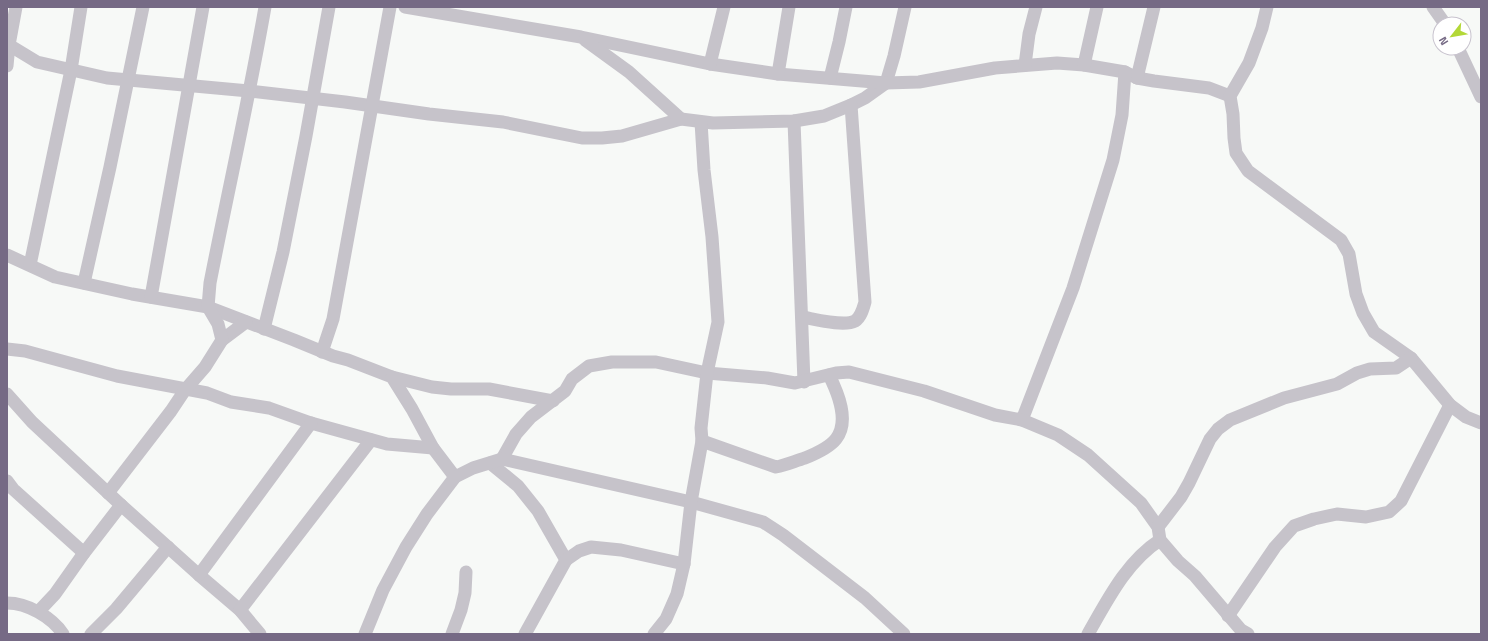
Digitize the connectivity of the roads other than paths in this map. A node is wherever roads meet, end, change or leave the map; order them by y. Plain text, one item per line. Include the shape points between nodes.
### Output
1 (16, 7) edge
2 (81, 7) edge
3 (143, 7) edge
4 (203, 7) edge
5 (265, 7) edge
6 (329, 7) edge
7 (390, 7) edge
8 (405, 7) edge
9 (724, 7) edge
10 (788, 7) edge
11 (846, 7) edge
12 (905, 7) edge
13 (1036, 7) edge
14 (1097, 7) edge
15 (1154, 7) edge
16 (1267, 7) edge
17 (1433, 7) edge
18 (1439, 16) edge
19 (581, 37) junction
20 (8, 44) edge
21 (1462, 56) edge
22 (710, 64) junction
23 (1025, 65) junction
24 (1084, 65) junction
25 (7, 66) edge
26 (71, 70) junction
27 (1125, 72) junction
28 (778, 74) junction
29 (830, 78) junction
30 (1137, 78) junction
31 (128, 79) junction
32 (886, 83) junction
33 (188, 86) junction
34 (249, 91) junction
35 (1230, 96) junction
36 (1481, 97) edge
37 (313, 98) junction
38 (372, 105) junction
39 (850, 105) junction
40 (681, 119) junction
41 (794, 121) junction
42 (701, 122) junction
43 (7, 255) edge
44 (30, 265) junction
45 (84, 283) junction
46 (151, 298) junction
47 (208, 307) junction
48 (802, 317) junction
49 (246, 322) junction
50 (264, 329) junction
51 (222, 340) junction
52 (7, 349) edge
53 (322, 352) junction
54 (1411, 358) junction
55 (707, 373) junction
56 (829, 375) junction
57 (392, 377) junction
58 (804, 382) junction
59 (185, 390) junction
60 (7, 394) edge
61 (553, 401) junction
62 (1450, 405) junction
63 (1022, 420) junction
64 (1481, 422) edge
65 (311, 423) junction
66 (371, 440) junction
67 (702, 441) junction
68 (433, 448) junction
69 (496, 461) junction
70 (455, 477) junction
71 (7, 481) edge
72 (108, 494) junction
73 (691, 502) junction
74 (121, 505) junction
75 (1158, 527) junction
76 (1160, 540) junction
77 (168, 547) junction
78 (84, 553) junction
79 (566, 560) junction
80 (684, 564) junction
81 (466, 572) dead end
82 (199, 575) junction
83 (7, 603) edge
84 (240, 610) junction
85 (39, 611) junction
86 (1228, 616) junction
87 (63, 634) edge
88 (91, 634) edge
89 (260, 634) edge
90 (365, 634) edge
91 (452, 634) edge
92 (525, 634) edge
93 (654, 634) edge
94 (904, 634) edge
95 (1088, 634) edge
96 (1248, 634) edge

1 - 20 street
2 - 26 street
3 - 31 street
4 - 33 street
5 - 34 street
6 - 37 street
7 - 38 street
8 - 19 street
9 - 22 street
10 - 28 street
11 - 29 street
12 - 32 street
13 - 23 street
14 - 24 street
15 - 30 street
16 - 35 street via 1262,28 1248,63
17 - 18 street
19 - 22 street
19 - 40 street via 630,72
20 - 25 street
20 - 26 street via 37,62
21 - 36 street
22 - 28 street
23 - 24 street
23 - 32 street via 919,82
24 - 27 street
26 - 31 street via 107,78
26 - 44 street
27 - 30 street
27 - 63 street via 1122,115 1113,160 1073,288
28 - 29 street
29 - 32 street
30 - 35 street via 1209,88
31 - 33 street
31 - 45 street
32 - 39 street
33 - 34 street
33 - 46 street
34 - 37 street
34 - 47 street via 210,283
35 - 54 street via 1236,153 1248,170 1341,240 1349,254 1356,294 1374,332
37 - 38 street
37 - 50 street via 283,252
38 - 40 street via 503,122 582,138 622,136
38 - 53 street via 333,320
39 - 41 street via 824,116
39 - 48 street via 865,302 862,313 855,321 844,324
40 - 42 street
41 - 42 street
41 - 48 street
42 - 55 street via 718,322
43 - 44 street
44 - 45 street via 55,277
45 - 46 street
46 - 47 street
47 - 49 street
47 - 51 street via 218,324
48 - 58 street
49 - 50 street
49 - 51 street
50 - 53 street
51 - 59 street via 205,367
52 - 59 street via 25,351 117,376
53 - 57 street
54 - 62 street
54 - 75 street via 1396,368 1370,369 1357,373 1337,384 1284,398 1230,420 1210,439 1189,483
55 - 58 street
55 - 61 street via 656,362 612,362 589,366 572,379 565,391
55 - 67 street
56 - 58 street
56 - 63 street via 849,372 924,391 995,415
56 - 67 street via 837,391 842,410 842,424 837,438 813,455 776,467
57 - 61 street via 452,389 489,389
57 - 68 street
59 - 65 street via 207,393 231,402 269,408
59 - 72 street
60 - 72 street via 32,422
61 - 69 street via 531,417
62 - 64 street
62 - 86 street via 1402,501 1389,512 1366,517 1337,514 1294,526 1275,547
63 - 75 street via 1058,434 1088,455 1141,503
65 - 66 street
65 - 82 street
66 - 68 street
66 - 84 street
67 - 73 street
68 - 70 street
69 - 70 street
69 - 73 street
69 - 79 street via 538,510
70 - 90 street via 406,547 383,590
71 - 78 street
72 - 74 street
73 - 80 street
73 - 94 street via 763,522 865,598
74 - 77 street
74 - 78 street
75 - 76 street
76 - 86 street via 1195,576
76 - 95 street via 1136,560 1116,587
77 - 82 street
77 - 88 street via 116,609
78 - 85 street via 55,594
79 - 80 street via 591,547 621,550
79 - 92 street
80 - 93 street via 677,594 666,619
81 - 91 street via 465,593
82 - 84 street
83 - 85 street
84 - 89 street
85 - 87 street via 59,627
86 - 96 street

